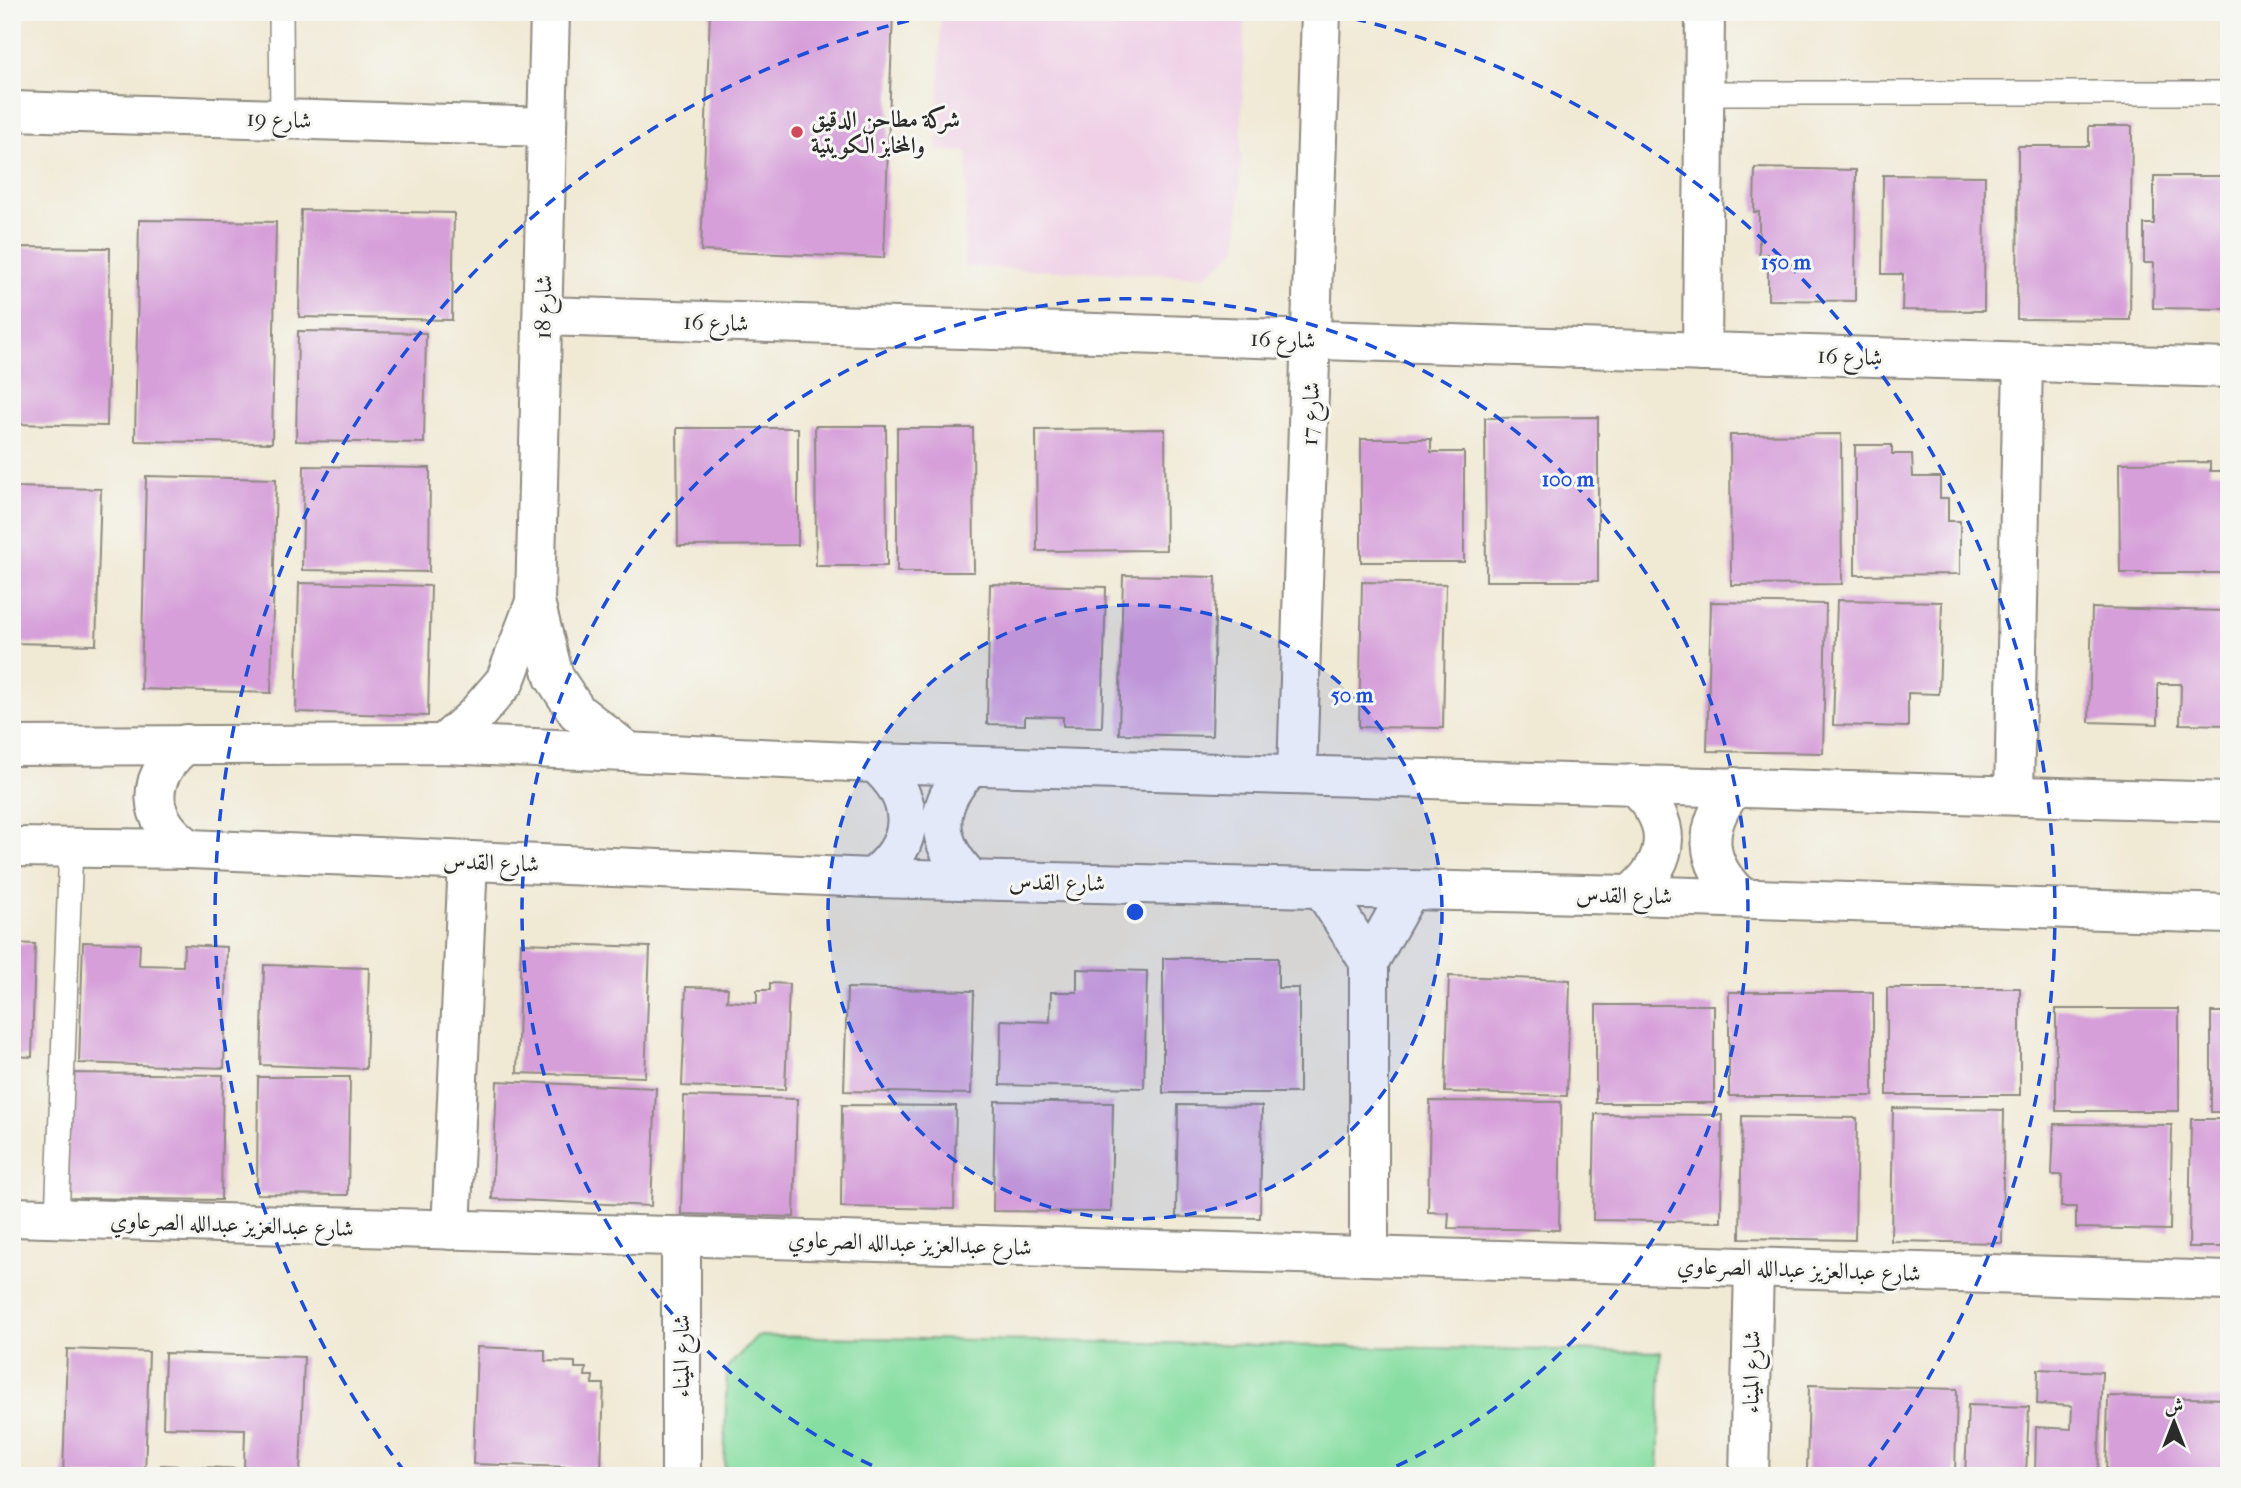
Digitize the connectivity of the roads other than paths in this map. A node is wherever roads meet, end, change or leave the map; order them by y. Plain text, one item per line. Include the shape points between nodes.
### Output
1 (281, 12) edge
2 (550, 12) edge
3 (1321, 12) edge
4 (1705, 12) edge
5 (1704, 93) junction
6 (2229, 93) edge
7 (12, 111) edge
8 (282, 118) junction
9 (547, 127) junction
10 (543, 316) junction
11 (1313, 339) junction
12 (1702, 352) junction
13 (2023, 361) junction
14 (2229, 368) edge
15 (535, 602) junction
16 (186, 744) junction
17 (443, 744) junction
18 (12, 746) edge
19 (627, 751) junction
20 (875, 764) junction
21 (972, 766) junction
22 (1297, 774) junction
23 (1632, 784) junction
24 (1735, 787) junction
25 (2014, 795) junction
26 (2220, 805) edge
27 (71, 846) junction
28 (12, 847) edge
29 (190, 849) junction
30 (468, 861) junction
31 (872, 878) junction
32 (972, 880) junction
33 (1322, 888) junction
34 (1409, 891) junction
35 (1630, 895) junction
36 (1742, 898) junction
37 (2220, 909) edge
38 (1369, 962) junction
39 (12, 1217) edge
40 (57, 1219) junction
41 (451, 1230) junction
42 (681, 1236) junction
43 (1369, 1256) junction
44 (1754, 1268) junction
45 (2229, 1281) edge
46 (681, 1476) edge
47 (1749, 1476) edge

1 - 8 lane
2 - 9 street, شارع 18
3 - 11 street, شارع 17
4 - 5 street
5 - 6 lane
5 - 12 street
7 - 8 street, شارع 19
8 - 9 street, شارع 19
9 - 10 street, شارع 18
10 - 11 street, شارع 16
10 - 15 street, شارع 18
11 - 12 street, شارع 16
11 - 22 street, شارع 17
12 - 13 street, شارع 16
13 - 14 street, شارع 16
13 - 25 street
15 - 17 street, شارع 18 via 505,681
15 - 19 street, شارع 18 via 554,677 577,712
16 - 17 street
16 - 18 street
16 - 29 street via 169,757 158,776 155,797 160,818 172,837
17 - 19 street
19 - 20 street
20 - 21 street
20 - 31 street via 893,778 904,799 907,822 903,844 890,864
21 - 22 street
21 - 32 street via 955,782 941,823 945,845
22 - 23 street
23 - 24 street
23 - 35 street via 1649,798 1660,818 1664,840 1660,861
24 - 25 street
24 - 36 street via 1712,822 1711,844 1715,865 1726,884
25 - 26 street
27 - 28 street, شارع القدس
27 - 29 street, شارع القدس
27 - 40 lane
29 - 30 street, شارع القدس
30 - 31 street, شارع القدس
30 - 41 street
31 - 32 street, شارع القدس
32 - 33 street, شارع القدس
33 - 34 street, شارع القدس
33 - 38 street
34 - 35 street, شارع القدس
34 - 38 street
35 - 36 street, شارع القدس
36 - 37 street, شارع القدس
38 - 43 street
39 - 40 street, شارع عبدالعزيز عبدالله الصرعاوي
40 - 41 street, شارع عبدالعزيز عبدالله الصرعاوي
41 - 42 street, شارع عبدالعزيز عبدالله الصرعاوي
42 - 43 street, شارع عبدالعزيز عبدالله الصرعاوي
42 - 46 street, شارع الميناء
43 - 44 street, شارع عبدالعزيز عبدالله الصرعاوي
44 - 45 street, شارع عبدالعزيز عبدالله الصرعاوي
44 - 47 street, شارع الميناء

